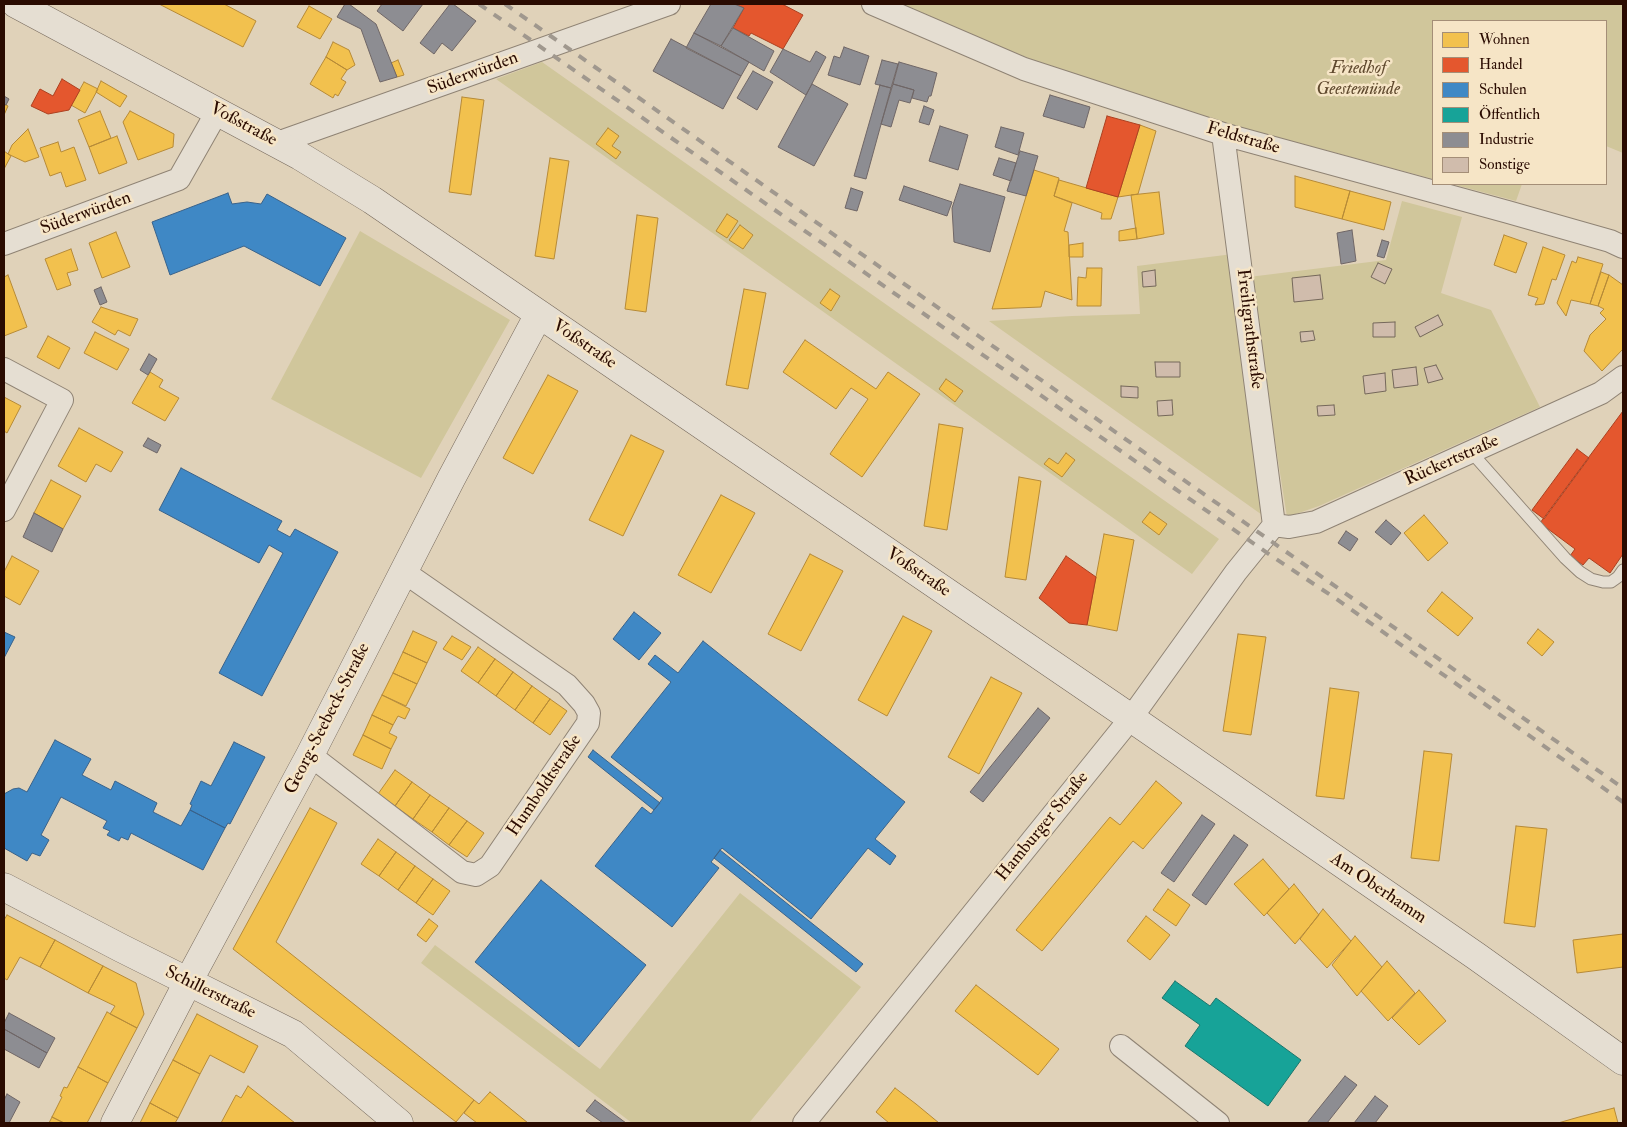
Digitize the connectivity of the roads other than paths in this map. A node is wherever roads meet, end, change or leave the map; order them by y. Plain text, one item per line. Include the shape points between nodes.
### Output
1 (16, 4) edge
2 (669, 4) edge
3 (873, 4) edge
4 (217, 112) junction
5 (1223, 134) junction
6 (277, 143) junction
7 (4, 244) edge
8 (1623, 247) edge
9 (539, 314) junction
10 (4, 369) edge
11 (1623, 377) edge
12 (1472, 453) junction
13 (4, 510) edge
14 (1273, 517) junction
15 (1623, 570) edge
16 (404, 572) junction
17 (1131, 718) junction
18 (310, 755) junction
19 (4, 887) edge
20 (188, 982) junction
21 (1584, 1033) junction
22 (1623, 1044) edge
23 (1121, 1046) dead end
24 (1623, 1061) edge
25 (114, 1123) edge
26 (399, 1123) edge
27 (804, 1123) edge
28 (1218, 1123) edge

1 - 4 street, Voßstraße
2 - 6 street, Süderwürden
3 - 5 street, Feldstraße via 1024,69
4 - 6 street, Voßstraße
4 - 7 street, Süderwürden via 180,179
5 - 8 street, Feldstraße
5 - 14 street, Freiligrathstraße
6 - 9 street, Voßstraße via 372,200
9 - 16 street, Georg-Seebeck-Straße
9 - 17 street, Voßstraße
10 - 13 street via 62,400
11 - 12 street, Rückertstraße via 1601,393
12 - 14 street, Rückertstraße via 1316,522 1289,527
12 - 15 lane via 1580,572 1591,579 1611,582
14 - 17 street, Hamburger Straße
16 - 18 street, Georg-Seebeck-Straße
16 - 18 street, Humboldtstraße via 566,685 584,704 589,713 588,723 490,866 476,875 462,872
17 - 21 street, Am Oberhamm
17 - 27 street, Hamburger Straße
18 - 20 street, Georg-Seebeck-Straße
19 - 20 street, Schillerstraße
20 - 25 street, Georg-Seebeck-Straße
20 - 26 street, Schillerstraße via 293,1034
21 - 22 street
21 - 24 street, Am Oberhamm
23 - 28 street

